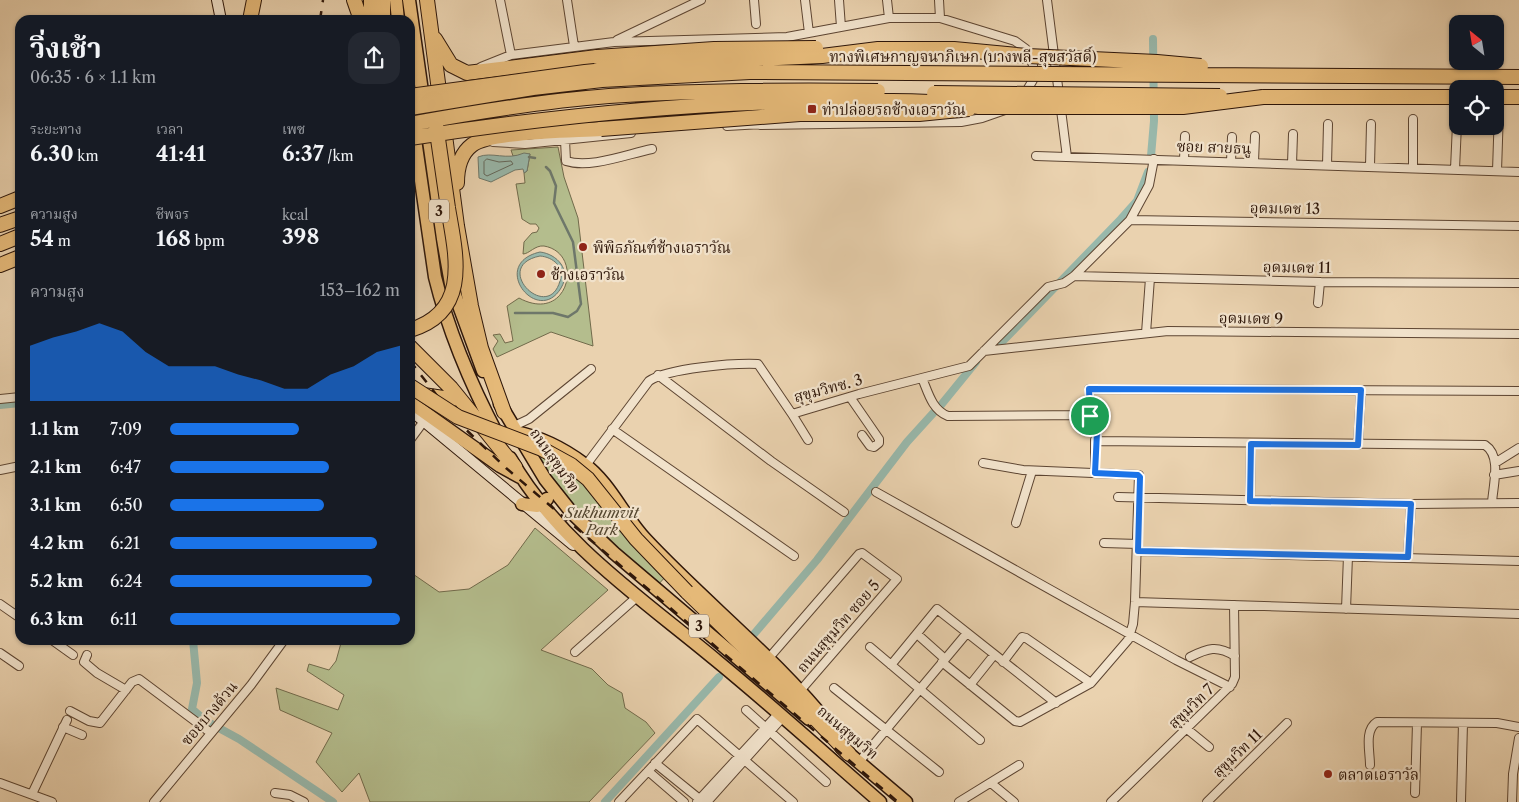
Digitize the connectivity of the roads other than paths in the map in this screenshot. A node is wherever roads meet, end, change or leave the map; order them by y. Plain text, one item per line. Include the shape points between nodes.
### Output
1 (217, 0) edge
2 (254, 0) edge
3 (354, 0) edge
4 (371, 0) edge
5 (383, 0) edge
6 (396, 0) edge
7 (409, 0) edge
8 (419, 0) edge
9 (427, 0) edge
10 (500, 0) edge
11 (567, 0) edge
12 (701, 0) edge
13 (754, 0) edge
14 (805, 0) edge
15 (839, 0) edge
16 (887, 0) edge
17 (938, 0) edge
18 (1047, 0) edge
19 (221, 15) edge
20 (251, 15) edge
21 (359, 15) edge
22 (371, 15) edge
23 (383, 15) edge
24 (398, 15) edge
25 (411, 15) edge
26 (889, 18) junction
27 (940, 18) junction
28 (430, 24) junction
29 (756, 24) dead end
30 (841, 27) junction
31 (809, 33) junction
32 (787, 37) junction
33 (702, 39) junction
34 (415, 42) edge
35 (614, 42) junction
36 (574, 46) junction
37 (878, 49) junction
38 (511, 55) junction
39 (702, 66) junction
40 (466, 73) junction
41 (1262, 74) junction
42 (1519, 77) edge
43 (415, 95) edge
44 (1263, 97) junction
45 (1449, 97) edge
46 (1519, 97) edge
47 (1504, 101) edge
48 (415, 106) edge
49 (979, 106) junction
50 (1413, 119) dead end
51 (415, 123) edge
52 (1328, 124) dead end
53 (1371, 124) dead end
54 (760, 125) junction
55 (701, 127) junction
56 (1293, 134) dead end
57 (1457, 135) edge
58 (1497, 135) edge
59 (1185, 136) dead end
60 (1255, 136) dead end
61 (415, 137) edge
62 (1232, 137) dead end
63 (484, 139) junction
64 (565, 140) junction
65 (415, 141) edge
66 (652, 149) dead end
67 (1036, 156) dead end
68 (1067, 157) junction
69 (1154, 159) junction
70 (1184, 160) junction
71 (1232, 162) junction
72 (1254, 162) junction
73 (1292, 164) junction
74 (1327, 165) junction
75 (1370, 166) junction
76 (1413, 168) junction
77 (1455, 170) junction
78 (1497, 171) junction
79 (1519, 172) edge
80 (15, 194) edge
81 (0, 199) edge
82 (15, 200) edge
83 (0, 206) edge
84 (15, 220) edge
85 (1130, 220) junction
86 (0, 226) edge
87 (457, 226) junction
88 (1519, 226) edge
89 (15, 238) edge
90 (0, 244) edge
91 (15, 244) edge
92 (0, 249) edge
93 (15, 259) edge
94 (0, 265) edge
95 (1074, 276) junction
96 (1150, 278) junction
97 (1320, 282) junction
98 (1519, 283) edge
99 (1318, 303) dead end
100 (415, 328) edge
101 (1146, 334) junction
102 (1519, 334) edge
103 (986, 351) junction
104 (415, 352) edge
105 (591, 369) dead end
106 (658, 375) junction
107 (922, 378) junction
108 (415, 389) edge
109 (1361, 390) junction
110 (1519, 390) edge
111 (415, 394) edge
112 (850, 397) junction
113 (15, 398) edge
114 (459, 398) junction
115 (0, 399) edge
116 (415, 406) edge
117 (504, 412) junction
118 (415, 414) edge
119 (792, 414) junction
120 (1090, 416) junction
121 (424, 421) junction
122 (514, 429) junction
123 (612, 429) junction
124 (415, 433) edge
125 (862, 435) dead end
126 (808, 440) dead end
127 (1095, 440) junction
128 (1251, 444) junction
129 (1358, 445) junction
130 (1519, 448) edge
131 (983, 463) dead end
132 (1495, 463) junction
133 (586, 465) junction
134 (15, 467) edge
135 (0, 470) edge
136 (1032, 470) junction
137 (1519, 471) edge
138 (519, 473) junction
139 (1095, 473) junction
140 (1494, 475) junction
141 (876, 492) dead end
142 (554, 493) junction
143 (1118, 497) dead end
144 (1139, 498) junction
145 (1250, 501) junction
146 (1492, 502) junction
147 (1519, 503) edge
148 (522, 504) junction
149 (542, 504) junction
150 (1411, 504) junction
151 (844, 512) dead end
152 (1016, 523) dead end
153 (1104, 543) dead end
154 (1138, 548) junction
155 (794, 556) dead end
156 (1348, 556) junction
157 (1408, 557) junction
158 (1519, 561) edge
159 (598, 562) junction
160 (638, 596) junction
161 (1135, 602) junction
162 (0, 604) edge
163 (1234, 605) junction
164 (1346, 608) junction
165 (15, 614) edge
166 (1519, 614) edge
167 (967, 633) junction
168 (1130, 633) junction
169 (917, 634) junction
170 (59, 645) edge
171 (280, 645) edge
172 (870, 647) dead end
173 (575, 652) dead end
174 (0, 653) edge
175 (74, 655) dead end
176 (994, 655) junction
177 (87, 656) dead end
178 (1235, 656) junction
179 (1190, 658) dead end
180 (768, 659) junction
181 (943, 661) junction
182 (1003, 662) junction
183 (891, 665) junction
184 (19, 666) dead end
185 (1091, 683) junction
186 (970, 684) junction
187 (1230, 687) junction
188 (834, 688) dead end
189 (919, 688) junction
190 (126, 690) junction
191 (800, 691) junction
192 (1056, 703) junction
193 (746, 710) dead end
194 (70, 711) dead end
195 (781, 715) junction
196 (1417, 722) junction
197 (1287, 723) dead end
198 (1463, 723) junction
199 (1519, 727) edge
200 (215, 728) junction
201 (886, 729) junction
202 (1187, 729) junction
203 (768, 730) junction
204 (82, 735) dead end
205 (1519, 738) edge
206 (980, 740) dead end
207 (1209, 747) dead end
208 (742, 759) junction
209 (855, 759) junction
210 (1517, 760) edge
211 (655, 763) junction
212 (1019, 765) dead end
213 (1370, 765) dead end
214 (648, 771) junction
215 (939, 772) dead end
216 (881, 781) junction
217 (826, 782) dead end
218 (0, 783) edge
219 (991, 783) junction
220 (274, 793) dead end
221 (1415, 793) dead end
222 (32, 794) junction
223 (876, 798) edge
224 (701, 801) edge
225 (52, 802) edge
226 (154, 802) edge
227 (304, 802) edge
228 (619, 802) edge
229 (684, 802) edge
230 (793, 802) edge
231 (906, 802) edge
232 (959, 802) edge
233 (1014, 802) edge
234 (1111, 802) edge
235 (1207, 802) edge
236 (1461, 802) edge
237 (1512, 802) edge

1 - 19 main road
2 - 20 highway
3 - 21 highway
4 - 22 highway
5 - 23 highway
6 - 24 highway
7 - 25 highway, ถนนสุขุมวิท / 3
8 - 100 highway, bridge via 456,250 456,281 447,304 439,314
9 - 28 highway
10 - 38 street
11 - 36 street
12 - 35 street
13 - 29 street
14 - 31 street
15 - 30 street
16 - 26 street
17 - 27 street
18 - 68 street
26 - 27 street
26 - 30 street
27 - 54 street via 1015,41 1026,49 1031,58 1033,80 1030,88 1001,113 961,122
28 - 40 highway via 446,60 455,69
28 - 87 highway
30 - 31 street
31 - 32 street
32 - 33 street
32 - 54 street via 811,57 815,70 812,80 795,106
33 - 35 street
33 - 39 street
34 - 117 highway, ถนนสุขุมวิท / 3 via 451,284 474,351
35 - 36 street
36 - 38 street
37 - 40 highway, bridge via 748,48 597,57
37 - 41 highway, bridge via 963,50 1157,62
37 - 43 highway, bridge via 585,72
38 - 40 street
39 - 55 street via 705,122
39 - 63 highway via 475,89 471,92 470,111 477,133
41 - 42 highway, ทางพิเศษกาญจนาภิเษก (บางพลี-สุขสวัสดิ์), bridge
41 - 48 highway, ทางพิเศษกาญจนาภิเษก (บางพลี-สุขสวัสดิ์), bridge via 826,71 684,74 533,88
44 - 45 highway
44 - 49 highway, bridge via 1183,107
44 - 51 highway, bridge via 827,90 679,92 537,103
46 - 47 highway
49 - 61 highway, bridge via 890,100 724,103 572,116
49 - 63 highway, bridge via 937,114 800,114
50 - 76 street
52 - 74 street
53 - 75 street
54 - 55 street
55 - 64 street
56 - 73 street
57 - 77 street
58 - 78 street
59 - 70 street
60 - 72 street
62 - 71 street
63 - 64 street via 526,144
63 - 87 highway via 470,147 461,159 457,179
64 - 66 street via 566,161 589,164
65 - 138 highway, ถนนสุขุมวิท / 3 via 441,304 465,370
67 - 68 street, ซอย สายธนู
68 - 69 street, ซอย สายธนู
69 - 70 street, ซอย สายธนู
69 - 85 street via 1149,185
70 - 71 street, ซอย สายธนู
71 - 72 street, ซอย สายธนู
72 - 73 street, ซอย สายธนู
73 - 74 street, ซอย สายธนู
74 - 75 street, ซอย สายธนู
75 - 76 street, ซอย สายธนู
76 - 77 street, ซอย สายธนู
77 - 78 street, ซอย สายธนู
78 - 79 street, ซอย สายธนู
80 - 81 street
82 - 83 highway
84 - 86 highway
85 - 88 street, อุดมเดช 13
85 - 95 street
87 - 117 highway via 476,327
89 - 90 highway
91 - 92 street
93 - 94 highway
95 - 96 street, อุดมเดช 11
95 - 103 street, สุขุมวิทซ. 3 via 1064,283 1051,285
96 - 97 street, อุดมเดช 11
96 - 101 street
97 - 98 street, อุดมเดช 11
97 - 99 street
101 - 102 street, อุดมเดช 9 via 1168,331
101 - 103 street, อุดมเดช 9
103 - 107 street, สุขุมวิทซ. 3 via 968,366
104 - 114 highway
105 - 122 street
106 - 119 street, สุขุมวิทซ. 3 via 758,364
106 - 123 street via 649,381
106 - 151 street
107 - 112 street, สุขุมวิทซ. 3
107 - 120 street via 936,408 948,416
108 - 209 highway, bridge via 458,417 542,449 588,479 641,545
109 - 110 street
109 - 120 street via 1089,389
109 - 129 street
111 - 114 highway via 450,400
112 - 119 street, สุขุมวิทซ. 3
112 - 125 street via 878,436 879,444 870,446
113 - 115 street
114 - 138 highway
116 - 138 highway via 500,466
117 - 122 highway, ถนนสุขุมวิท / 3
118 - 121 main road
119 - 126 street
120 - 127 street via 1096,428
121 - 124 street
121 - 148 main road
122 - 133 highway via 563,450
122 - 142 highway, ถนนสุขุมวิท / 3
123 - 133 street
123 - 155 street
127 - 128 street
127 - 139 street
128 - 129 street
128 - 145 street
129 - 132 street via 1485,445 1493,453
130 - 132 street
131 - 136 street
132 - 140 street
133 - 180 highway via 646,540
134 - 135 street
136 - 139 street
136 - 152 street
137 - 140 street
138 - 149 highway, ถนนสุขุมวิท / 3
139 - 144 street via 1139,475
140 - 146 street
141 - 168 street
142 - 149 highway
142 - 209 highway, ถนนสุขุมวิท / 3 via 614,553
143 - 144 street
144 - 145 street
144 - 154 street
145 - 150 street
146 - 147 street
146 - 150 street
148 - 149 highway via 532,507
148 - 159 main road
149 - 159 highway, ถนนสุขุมวิท / 3
150 - 157 street
153 - 154 street
154 - 156 street
154 - 161 street
156 - 157 street
156 - 164 street
157 - 158 street
159 - 160 highway, ถนนสุขุมวิท / 3
160 - 173 street
160 - 195 highway, ถนนสุขุมวิท / 3
161 - 163 street
161 - 168 street
162 - 165 street
163 - 164 street
163 - 178 street, สุขุมวิท 7
164 - 166 street
167 - 169 street via 937,609
167 - 176 street
167 - 181 street
168 - 185 street via 1128,640
168 - 187 street
169 - 181 street
169 - 183 street
170 - 175 street
171 - 200 street, ซอยบางด้วน
172 - 183 street
174 - 184 street
176 - 182 street
176 - 186 street
177 - 190 street via 84,662
178 - 179 street via 1224,649 1210,648
178 - 187 street, สุขุมวิท 7 via 1235,677
180 - 191 highway
180 - 191 street, ถนนสุขุมวิท ซอย 5 via 859,554 897,578
181 - 186 street
181 - 189 street
182 - 185 street via 1022,637
182 - 192 street
183 - 189 street
185 - 192 street
186 - 192 street via 1015,721 1020,722
187 - 202 street, สุขุมวิท 7
188 - 201 street
189 - 201 street
189 - 206 street
190 - 194 street via 100,723
190 - 200 street via 136,680 143,680
191 - 209 highway
193 - 203 street
195 - 203 street
195 - 223 highway, ถนนสุขุมวิท / 3
196 - 198 street
196 - 213 street via 1377,722 1372,725 1369,731
196 - 221 street
197 - 235 street, สุขุมวิท 11
198 - 199 street via 1505,723
198 - 236 street
200 - 226 street, ซอยบางด้วน
201 - 209 street
201 - 215 street
202 - 207 street
202 - 234 street, สุขุมวิท 7
203 - 208 street
203 - 217 street
204 - 222 street via 65,723
205 - 210 street
208 - 211 street via 697,719
208 - 224 street
208 - 230 street
209 - 216 highway, ถนนสุขุมวิท / 3
210 - 237 street
211 - 214 street
211 - 224 street
212 - 219 street
214 - 228 street
214 - 229 street
216 - 223 highway
216 - 231 highway, ถนนสุขุมวิท / 3
218 - 222 street
219 - 232 street
219 - 233 street
220 - 227 street via 290,795
222 - 225 street

